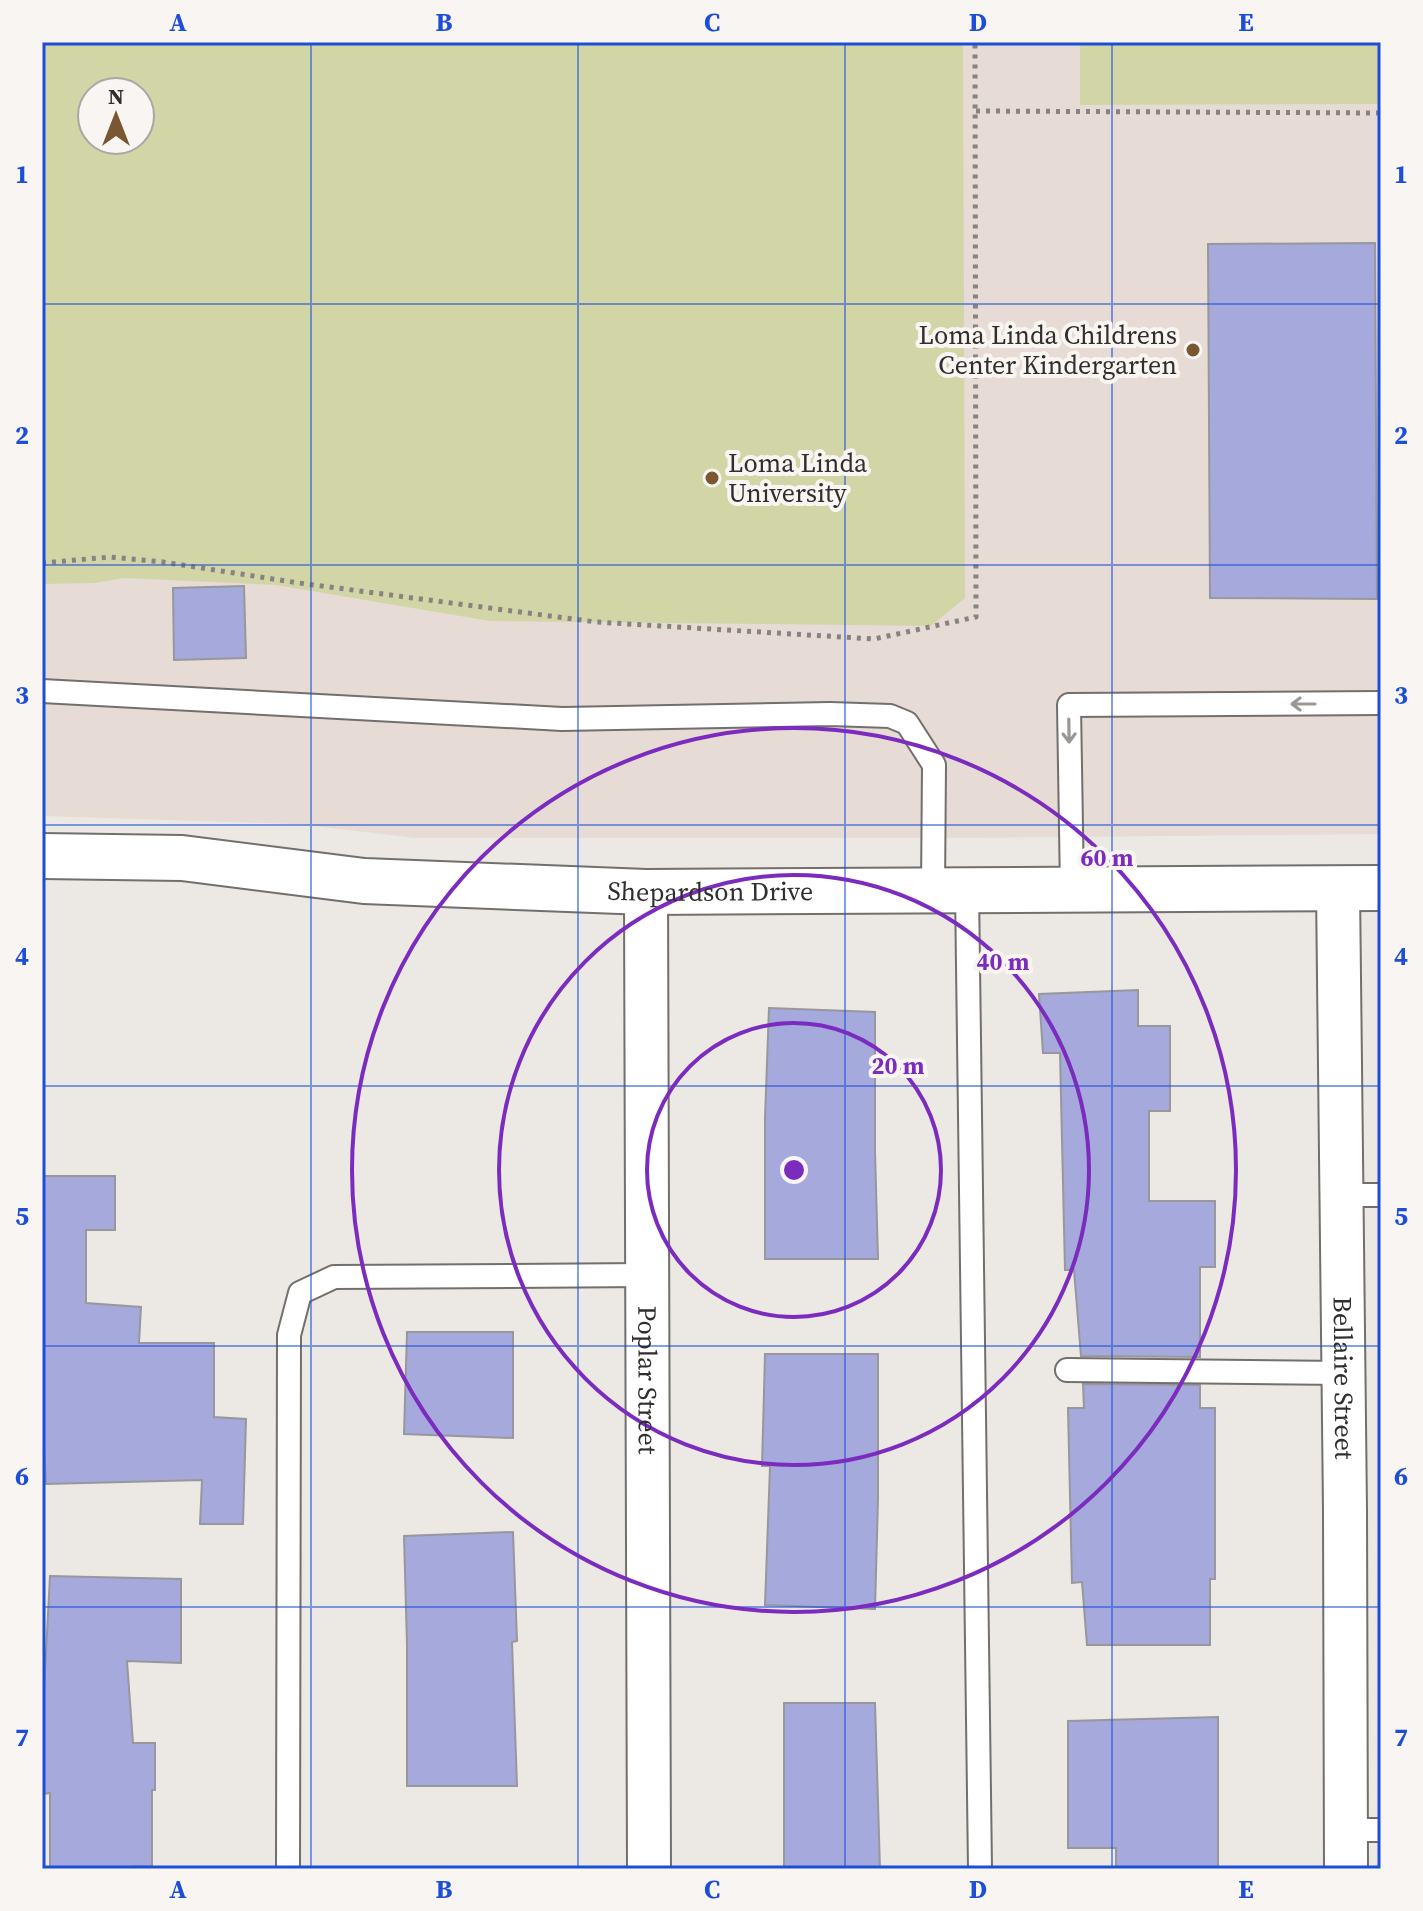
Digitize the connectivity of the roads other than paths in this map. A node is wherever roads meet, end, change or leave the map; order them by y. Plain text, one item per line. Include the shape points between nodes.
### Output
1 (42, 691) edge
2 (1381, 703) edge
3 (42, 856) edge
4 (1338, 888) junction
5 (1381, 888) edge
6 (950, 889) junction
7 (1072, 889) junction
8 (646, 892) junction
9 (1361, 1195) edge
10 (647, 1275) junction
11 (1067, 1370) dead end
12 (1344, 1373) junction
13 (1363, 1510) edge
14 (1358, 1843) edge
15 (288, 1869) edge
16 (649, 1869) edge
17 (980, 1869) edge

1 - 6 lane via 562,719 890,716 907,723 934,765
2 -> 7 lane via 1069,705
3 - 8 street, Shepardson Drive via 182,858 364,881
4 - 5 street, Shepardson Drive
4 - 7 street, Shepardson Drive
4 - 9 street, Bellaire Street
6 - 7 street, Shepardson Drive
6 - 8 street, Shepardson Drive
6 - 17 lane
8 - 10 street, Poplar Street
9 - 12 street, Bellaire Street
10 - 15 lane via 334,1277 300,1293 289,1335
10 - 16 street, Poplar Street
11 - 12 lane
12 - 13 street, Bellaire Street
13 - 14 street, Bellaire Street

